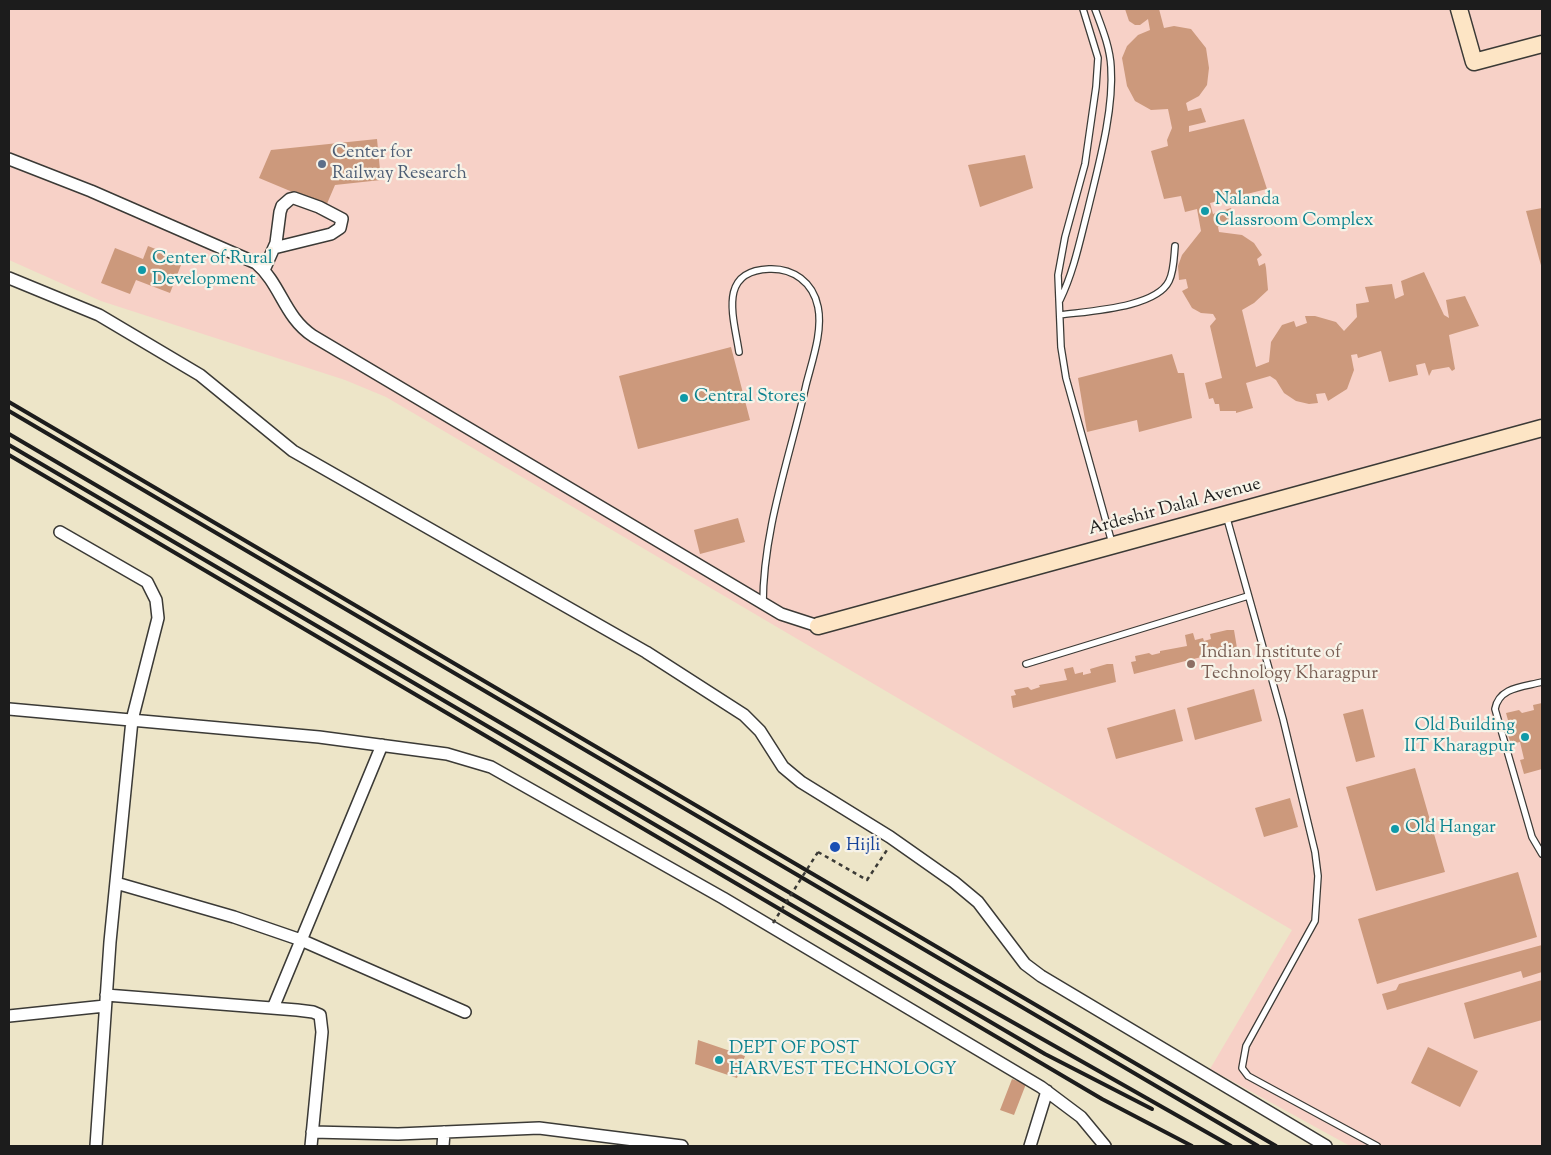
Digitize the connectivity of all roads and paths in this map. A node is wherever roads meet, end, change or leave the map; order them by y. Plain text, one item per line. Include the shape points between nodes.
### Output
1 (1083, 9) edge
2 (1095, 9) edge
3 (1459, 9) edge
4 (1542, 44) edge
5 (9, 159) edge
6 (1175, 246) dead end
7 (274, 248) junction
8 (264, 270) junction
9 (9, 278) edge
10 (1060, 301) junction
11 (1060, 315) junction
12 (739, 352) dead end
13 (1542, 428) edge
14 (1226, 515) junction
15 (60, 532) dead end
16 (1113, 546) junction
17 (1248, 596) junction
18 (763, 604) junction
19 (818, 626) joint
20 (1026, 664) dead end
21 (1542, 682) edge
22 (9, 709) edge
23 (132, 720) junction
24 (382, 745) junction
25 (894, 840) junction
26 (1542, 854) edge
27 (116, 883) junction
28 (773, 923) dead end
29 (302, 940) junction
30 (105, 1001) junction
31 (273, 1008) junction
32 (465, 1012) dead end
33 (9, 1016) edge
34 (1046, 1091) junction
35 (312, 1132) junction
36 (444, 1132) junction
37 (96, 1146) edge
38 (311, 1146) edge
39 (443, 1146) edge
40 (682, 1146) edge
41 (1030, 1146) edge
42 (1105, 1146) edge
43 (1326, 1146) edge
44 (1377, 1146) edge

1 - 10 lane via 1098,58 1096,87 1085,164 1058,275
2 - 10 lane via 1109,50 1109,99 1099,165 1070,281
3 - 4 street via 1474,62
5 - 8 street via 229,250
6 - 11 lane via 1170,280 1155,295 1138,302
7 - 7 street via 280,212 290,199 310,204 342,219 340,228 331,234
7 - 8 street
8 - 18 street via 286,309 306,332
9 - 25 street via 99,315 200,375 293,451 646,652 744,715 760,730 783,767 801,782
10 - 11 lane
11 - 16 lane via 1066,378
12 - 18 lane via 732,303 732,290 737,282 762,270 781,269 809,285 818,305 817,334 767,543
13 - 14 street, Ardeshir Dalal Avenue
14 - 16 street, Ardeshir Dalal Avenue
14 - 17 lane
15 - 23 street via 139,576 153,590 157,629
16 - 19 street, Ardeshir Dalal Avenue
17 - 20 lane
17 - 44 lane via 1283,719 1315,852 1318,883 1315,921 1246,1046 1242,1068 1248,1076
18 - 19 street via 781,614
21 - 26 lane via 1503,692 1495,709 1532,838
22 - 23 street
23 - 24 street via 318,736
23 - 27 street
24 - 29 street
24 - 34 street via 447,754 511,776
25 - 28 path, bridge via 867,880 818,852
25 - 43 street via 978,902 1025,964 1040,976
27 - 29 street
27 - 30 street
29 - 31 street
29 - 32 street
30 - 31 street
30 - 33 street
30 - 37 street
31 - 35 street via 320,1015 322,1032
34 - 41 street
34 - 42 street via 1081,1117
35 - 36 street
35 - 38 street
36 - 39 street
36 - 40 street via 539,1128

